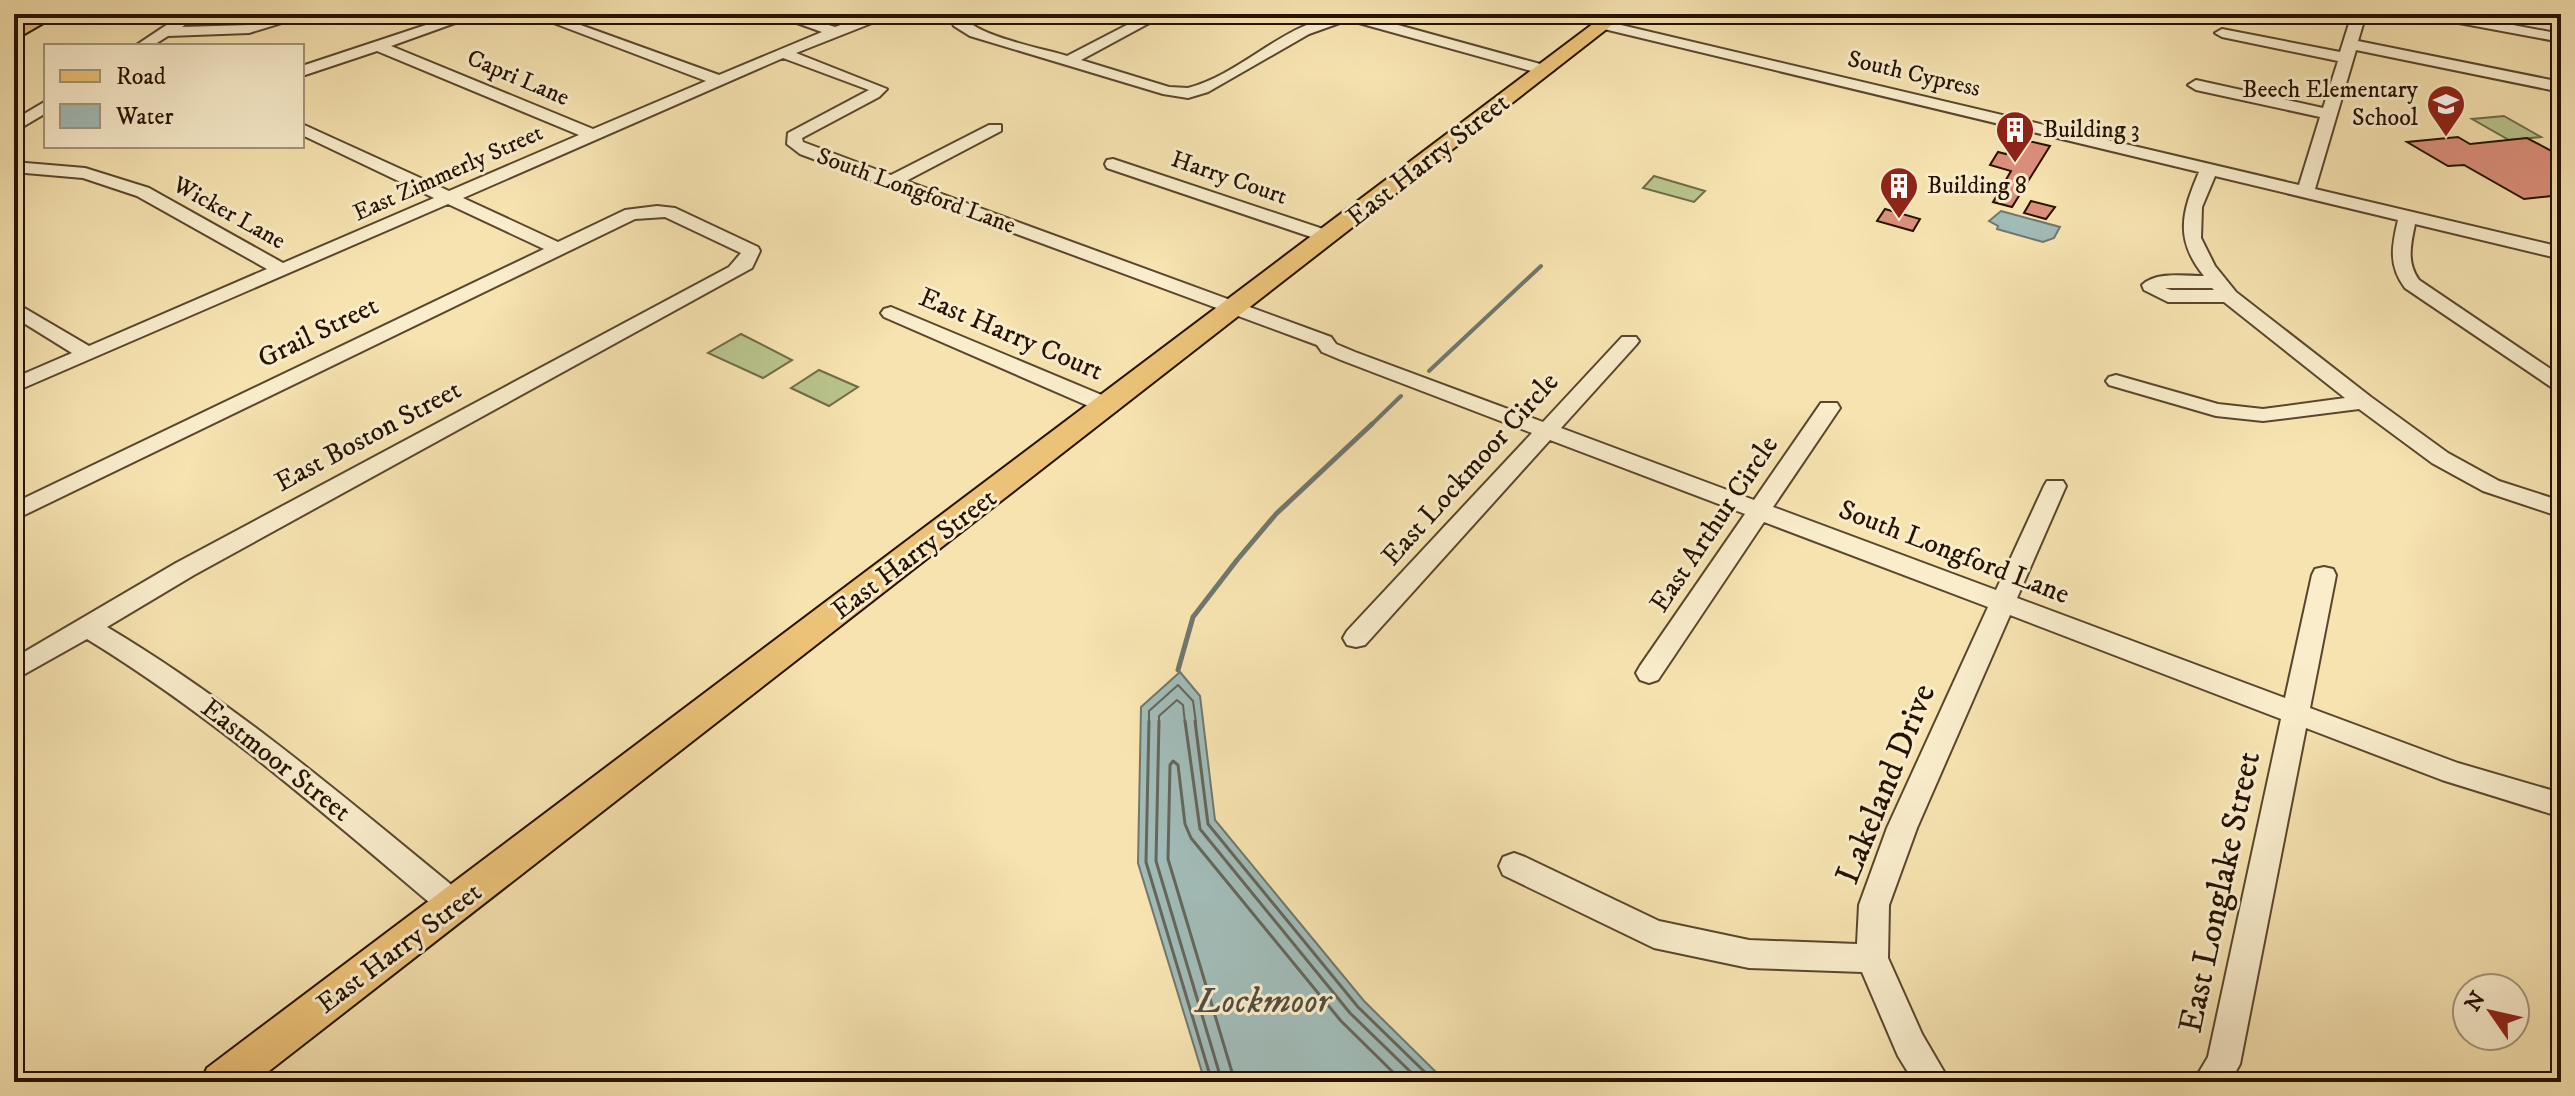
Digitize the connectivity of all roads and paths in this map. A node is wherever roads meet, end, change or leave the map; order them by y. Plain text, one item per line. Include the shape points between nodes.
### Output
1 (29, 14) edge
2 (49, 14) edge
3 (193, 14) edge
4 (304, 14) edge
5 (473, 14) edge
6 (537, 14) edge
7 (779, 14) edge
8 (903, 14) edge
9 (954, 14) edge
10 (1159, 14) edge
11 (1346, 14) edge
12 (2359, 14) edge
13 (2441, 15) edge
14 (1611, 19) edge
15 (14, 22) edge
16 (834, 31) junction
17 (165, 32) junction
18 (2222, 33) dead end
19 (14, 34) edge
20 (2561, 38) edge
21 (145, 44) edge
22 (380, 47) junction
23 (2348, 51) junction
24 (783, 53) junction
25 (1068, 61) junction
26 (304, 70) edge
27 (1546, 70) junction
28 (719, 80) junction
29 (2196, 85) dead end
30 (2561, 87) edge
31 (44, 107) edge
32 (2329, 114) junction
33 (14, 127) edge
34 (995, 128) dead end
35 (304, 130) edge
36 (593, 135) junction
37 (1113, 164) dead end
38 (14, 167) edge
39 (2209, 169) junction
40 (893, 181) junction
41 (2306, 192) junction
42 (450, 198) junction
43 (2408, 216) junction
44 (1329, 237) junction
45 (556, 248) junction
46 (2561, 253) edge
47 (751, 256) joint
48 (282, 270) junction
49 (14, 308) edge
50 (1234, 309) junction
51 (891, 313) dead end
52 (1629, 341) dead end
53 (87, 354) junction
54 (2558, 380) edge
55 (2116, 381) dead end
56 (14, 386) edge
57 (2363, 402) junction
58 (1108, 406) junction
59 (1829, 408) dead end
60 (1546, 431) junction
61 (2055, 486) dead end
62 (2561, 509) edge
63 (1759, 511) junction
64 (14, 512) edge
65 (2324, 575) dead end
66 (2002, 602) junction
67 (88, 627) junction
68 (1356, 638) dead end
69 (14, 670) edge
70 (1649, 673) dead end
71 (2295, 713) junction
72 (2561, 805) edge
73 (1514, 866) dead end
74 (454, 905) junction
75 (1872, 958) junction
76 (222, 1082) edge
77 (1933, 1082) edge
78 (2210, 1082) edge

1 - 15 highway
2 - 19 highway
3 - 17 street
4 - 17 street via 249,29
5 - 22 street
6 - 28 street
7 - 16 street
8 - 16 street, East Zimmerly Street
9 - 25 street via 975,33
10 - 25 street
11 - 25 street via 1304,31 1203,89 1184,93
11 - 27 street
12 - 23 street
13 - 20 street
14 - 27 main road, East Harry Street
14 - 39 street, South Cypress
16 - 24 street, East Zimmerly Street
17 - 21 street
18 - 23 street
22 - 26 street
22 - 36 street, Capri Lane
23 - 30 street
23 - 32 street
24 - 28 street, East Zimmerly Street
24 - 40 street, South Longford Lane via 879,89 799,132 795,144
27 - 44 main road, East Harry Street
28 - 36 street, East Zimmerly Street
29 - 32 street
31 - 33 street
32 - 41 street
34 - 40 street
35 - 42 street
36 - 42 street, East Zimmerly Street
37 - 44 street, Harry Court
38 - 48 street, Wicker Lane via 85,173 143,192
39 - 41 street, South Cypress
39 - 57 street via 2193,207 2192,238 2206,267 2224,289
40 - 50 street, South Longford Lane
41 - 43 street, South Cypress
42 - 45 street
42 - 48 street, East Zimmerly Street
43 - 46 street, South Cypress
43 - 54 street via 2399,261 2406,277 2421,292
44 - 50 main road, East Harry Street
45 - 47 street, Grail Street via 649,211 669,212 748,247
45 - 64 street, Grail Street
47 - 67 street, East Boston Street via 736,271 185,569
48 - 53 street, East Zimmerly Street
49 - 53 street
50 - 58 main road, East Harry Street
50 - 60 street, South Longford Lane via 1243,325 1313,349 1329,348
51 - 58 street, East Harry Court
52 - 60 street, East Lockmoor Circle
53 - 56 street, East Zimmerly Street
55 - 57 street via 2216,410 2263,415
57 - 62 street via 2440,458 2491,486
58 - 74 main road, East Harry Street
59 - 63 street, East Arthur Circle
60 - 63 street, South Longford Lane
60 - 68 street, East Lockmoor Circle
61 - 66 street, Lakeland Drive
63 - 66 street, South Longford Lane
63 - 70 street, East Arthur Circle
65 - 71 street, East Longlake Street
66 - 71 street, South Longford Lane
66 - 75 street, Lakeland Drive via 1902,828 1874,905
67 - 69 street, East Boston Street
67 - 74 street, Eastmoor Street via 167,675 292,770
71 - 72 street, South Longford Lane via 2452,772
71 - 78 street, East Longlake Street via 2232,1025 2223,1064
73 - 75 street via 1654,934 1749,954
74 - 76 main road, East Harry Street
75 - 77 street, Lakeland Drive via 1910,1045

